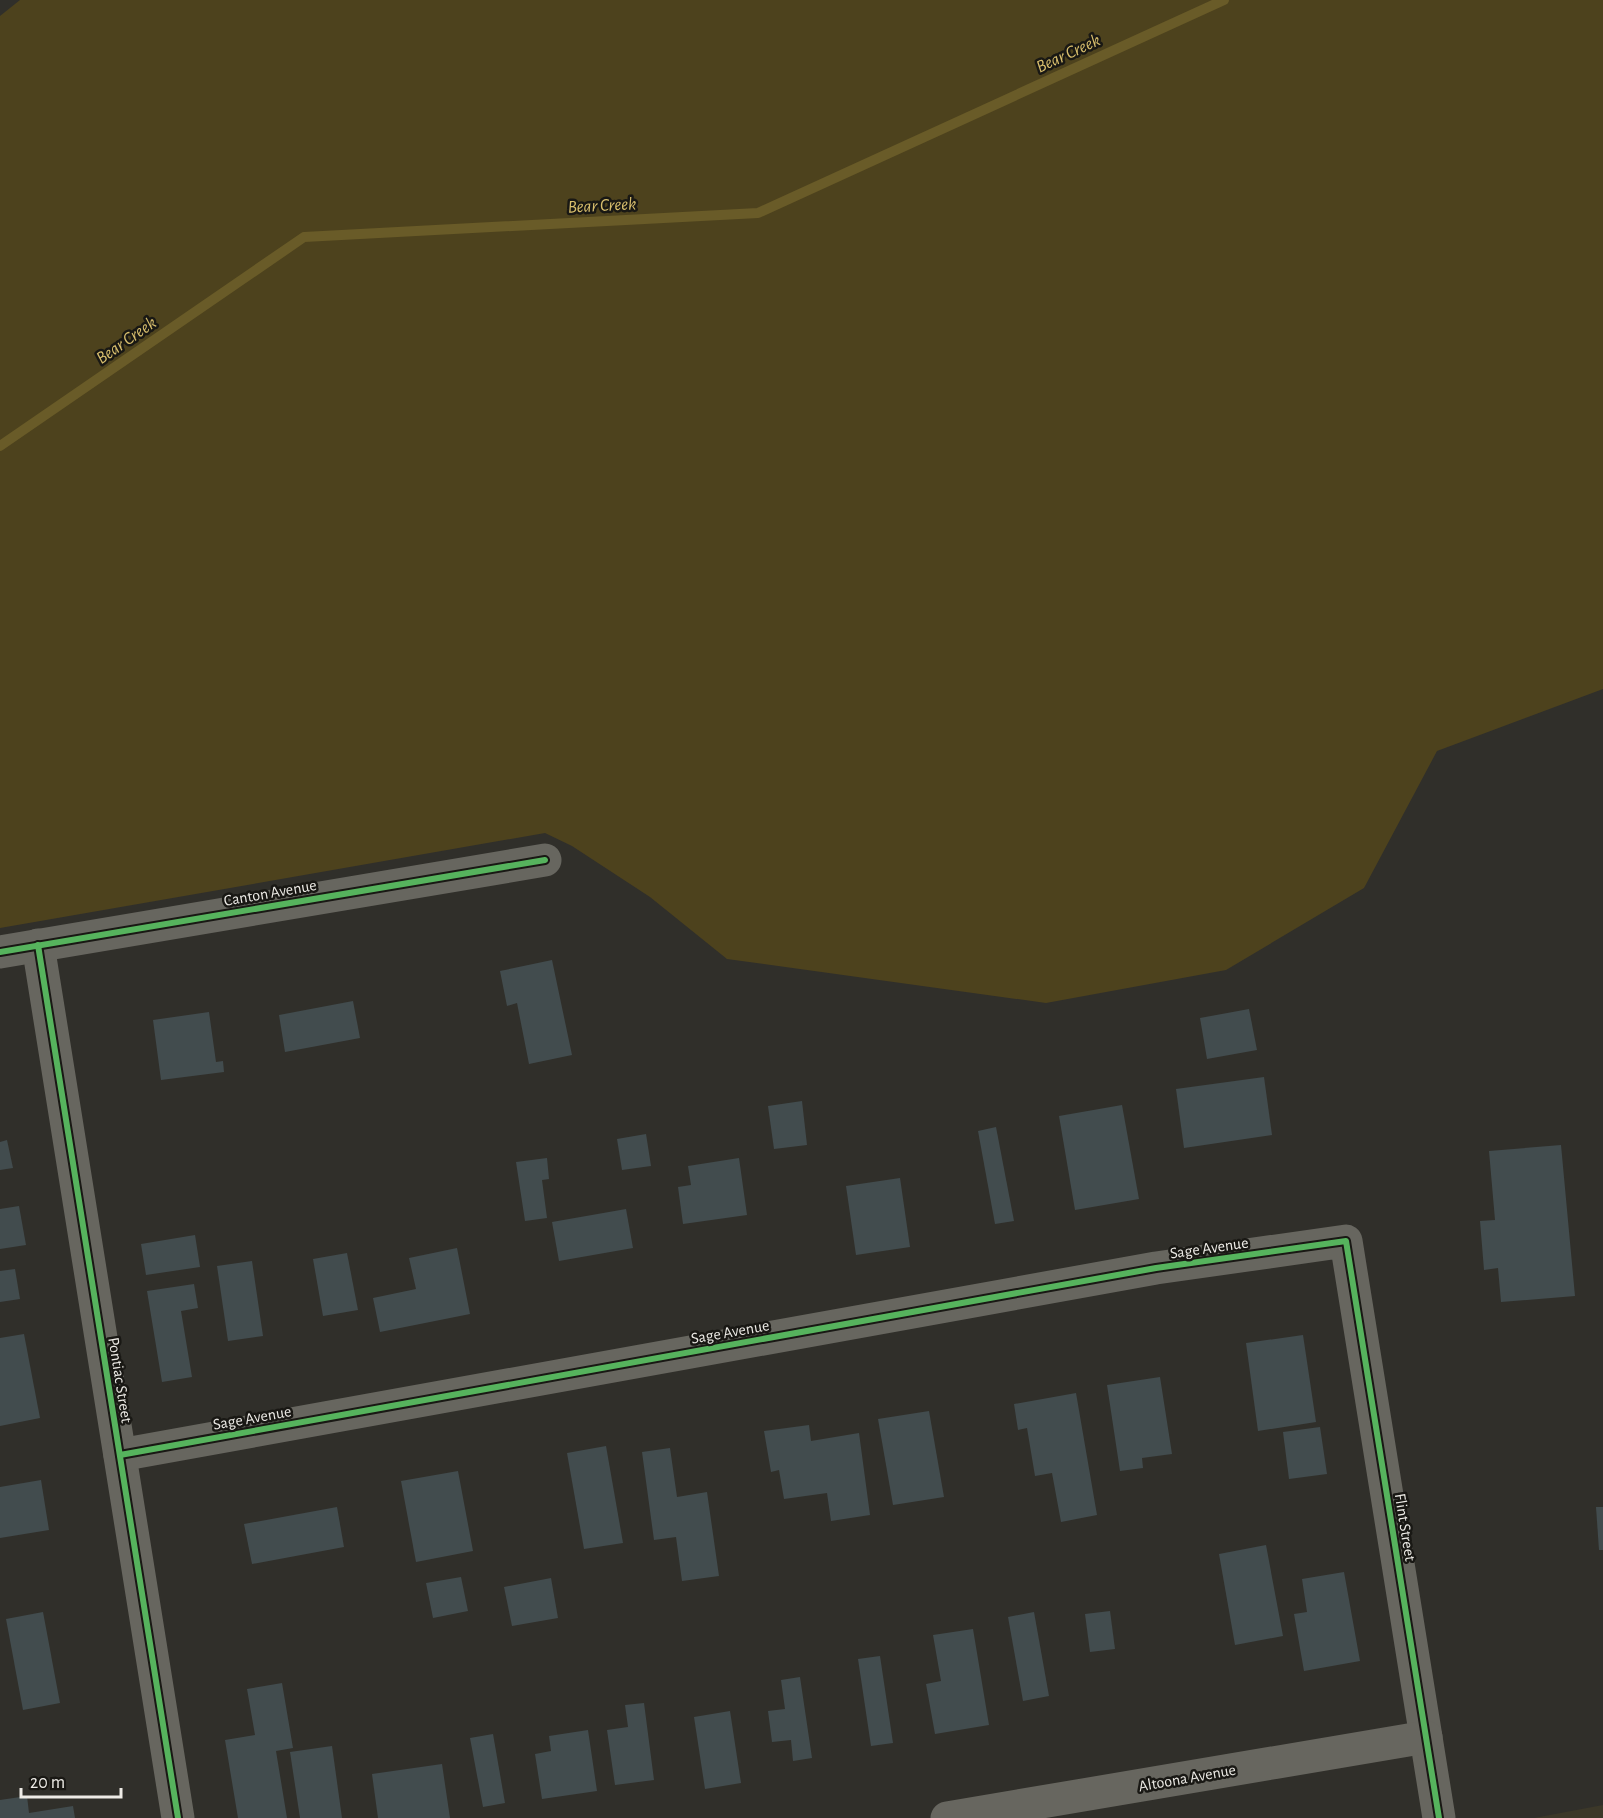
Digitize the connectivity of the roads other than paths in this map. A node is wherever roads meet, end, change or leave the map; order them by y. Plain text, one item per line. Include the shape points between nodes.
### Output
1 (545, 860) dead end
2 (38, 945) junction
3 (0, 952) edge
4 (1346, 1241) joint
5 (120, 1455) junction
6 (1426, 1737) junction
7 (178, 1818) edge
8 (947, 1818) edge
9 (1439, 1818) edge

1 - 2 street, Canton Avenue
2 - 3 street, Canton Avenue
2 - 5 street, Pontiac Street
4 - 5 street, Sage Avenue via 1156,1268
4 - 6 street, Flint Street
5 - 7 street, Pontiac Street
6 - 8 street, Altoona Avenue
6 - 9 street, Flint Street

